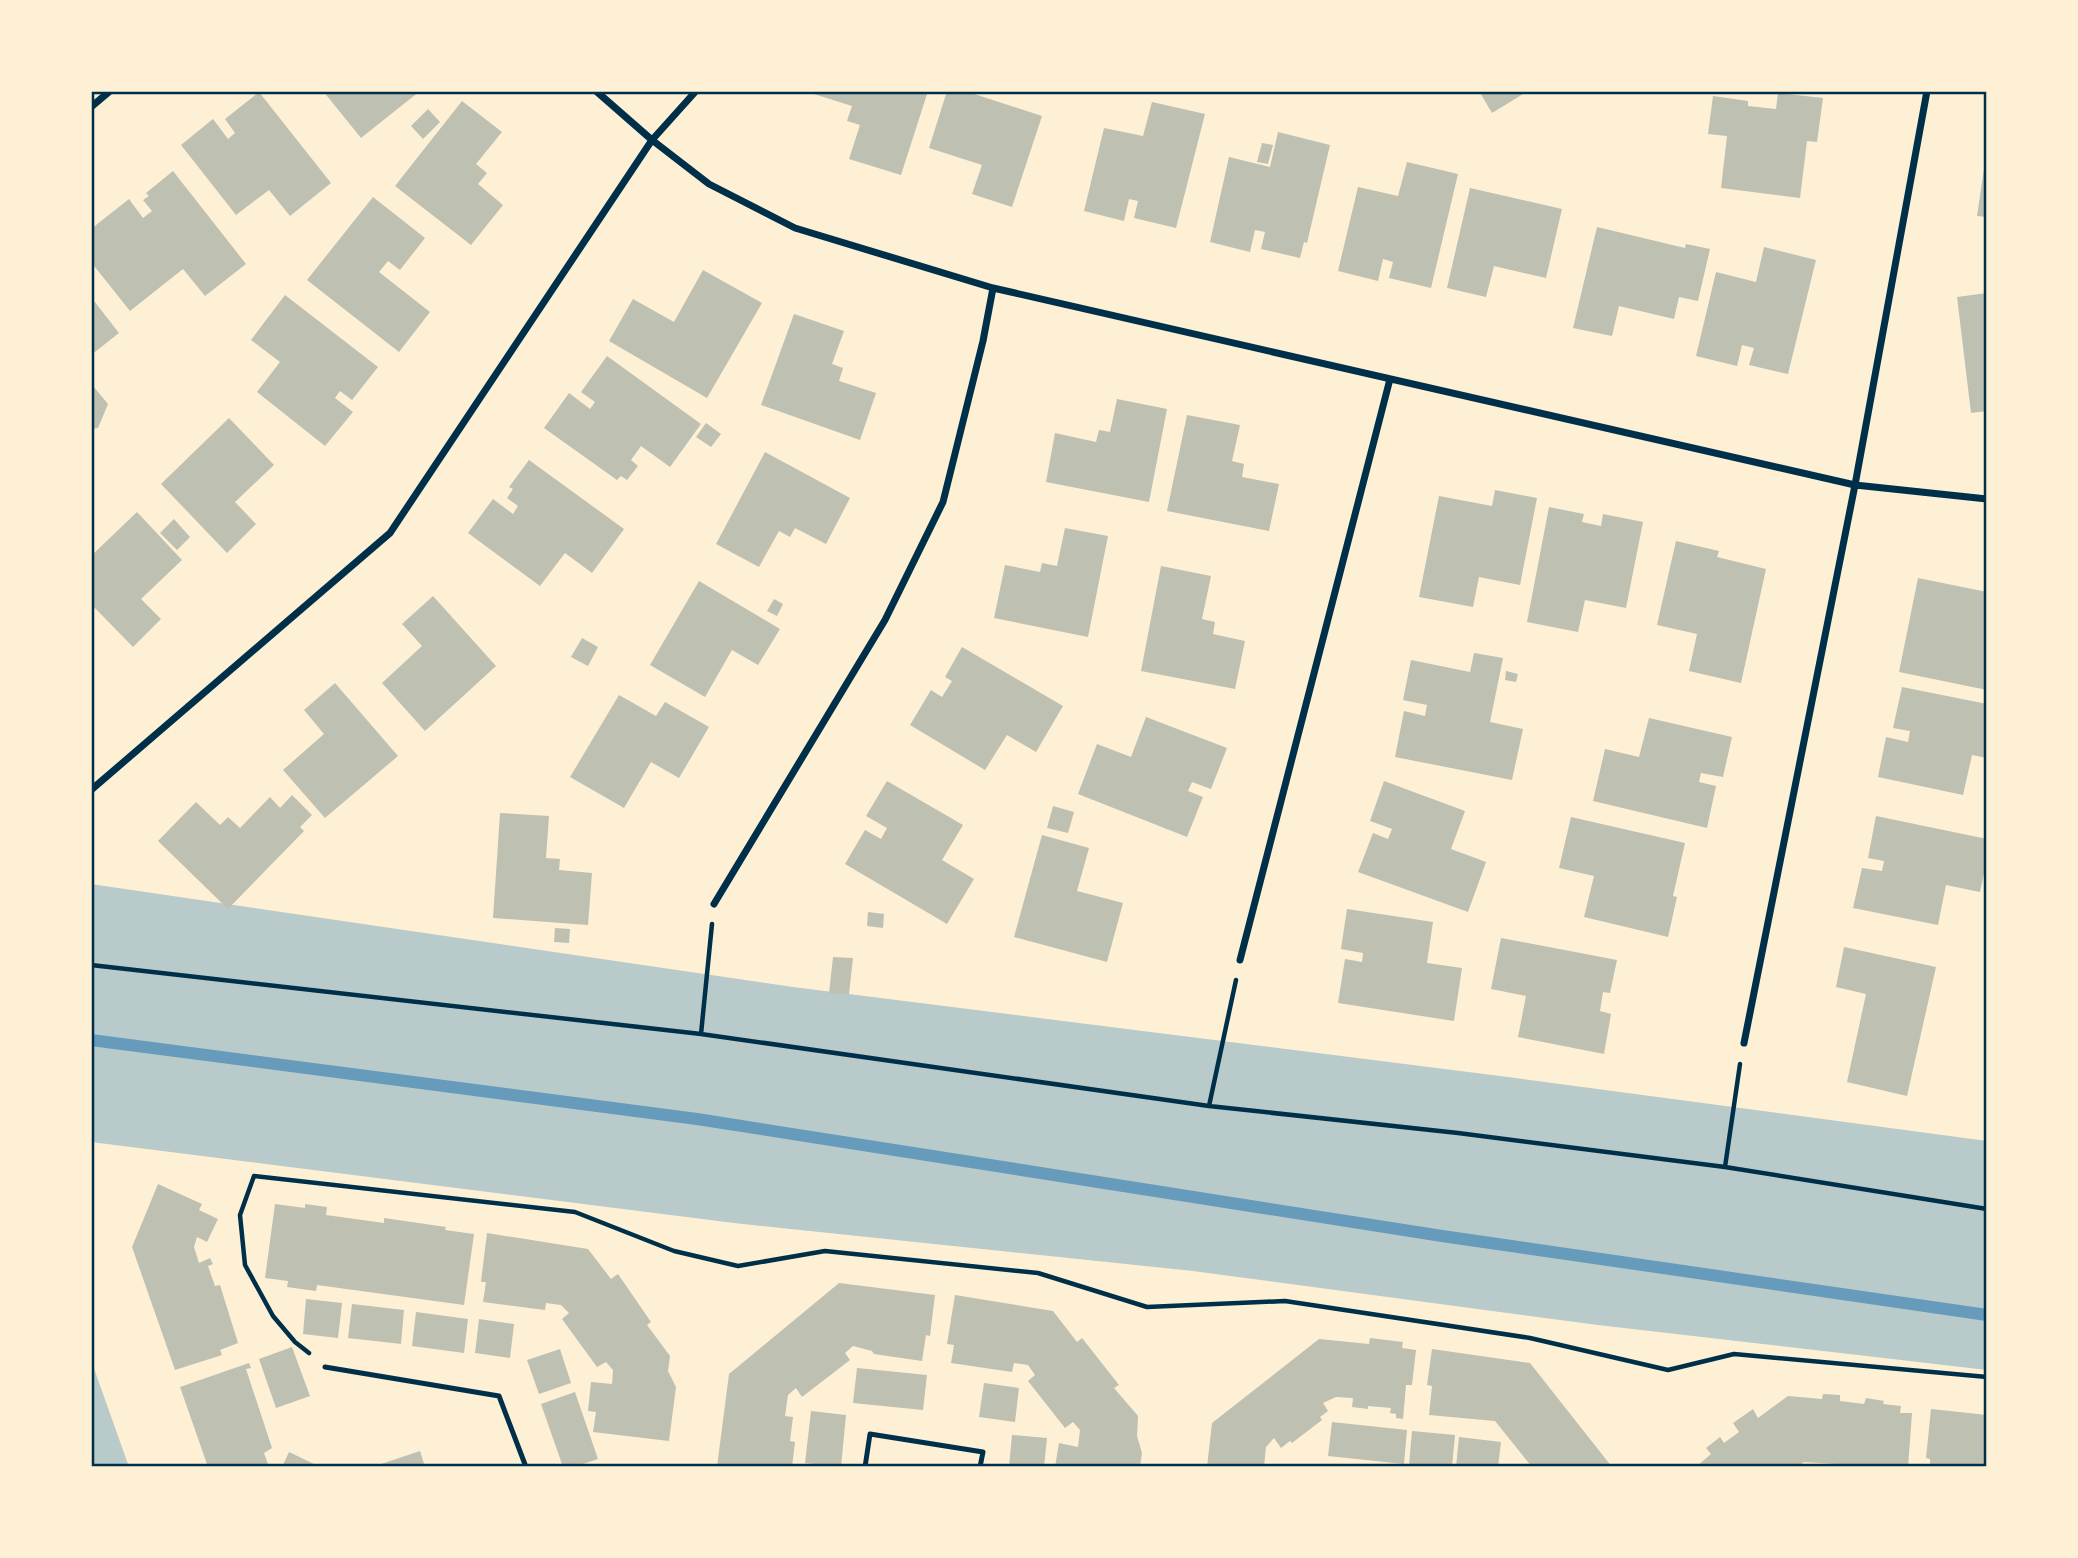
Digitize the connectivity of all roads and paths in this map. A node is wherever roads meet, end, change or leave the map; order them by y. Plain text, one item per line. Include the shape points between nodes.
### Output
1 (110, 91) edge
2 (596, 91) edge
3 (696, 91) edge
4 (1927, 91) edge
5 (91, 107) edge
6 (652, 140) junction
7 (993, 288) junction
8 (1390, 379) junction
9 (1855, 485) junction
10 (1987, 499) edge
11 (91, 790) edge
12 (714, 904) joint
13 (1240, 960) joint
14 (91, 965) edge
15 (701, 1034) junction
16 (1744, 1044) joint
17 (1209, 1106) junction
18 (1725, 1167) junction
19 (1987, 1209) edge
20 (325, 1367) joint
21 (1987, 1377) edge
22 (526, 1467) edge
23 (865, 1467) edge
24 (980, 1467) edge

1 - 5 street
2 - 6 street
3 - 6 street
4 - 9 street
6 - 7 street via 709,184 794,228
6 - 11 street via 390,533
7 - 8 street
7 - 12 street via 943,502 885,620
8 - 9 street
8 - 13 street
9 - 10 street
9 - 16 street
12 - 15 path
13 - 17 path
14 - 15 path
15 - 17 path
16 - 18 path
17 - 18 path
18 - 19 path
20 - 21 path via 273,1316 245,1265 240,1215 254,1176 575,1212 674,1251 738,1266 825,1251 1038,1273 1147,1307 1285,1301 1530,1338 1668,1370 1734,1354
20 - 22 lane via 499,1396
23 - 24 lane via 870,1434 983,1452

